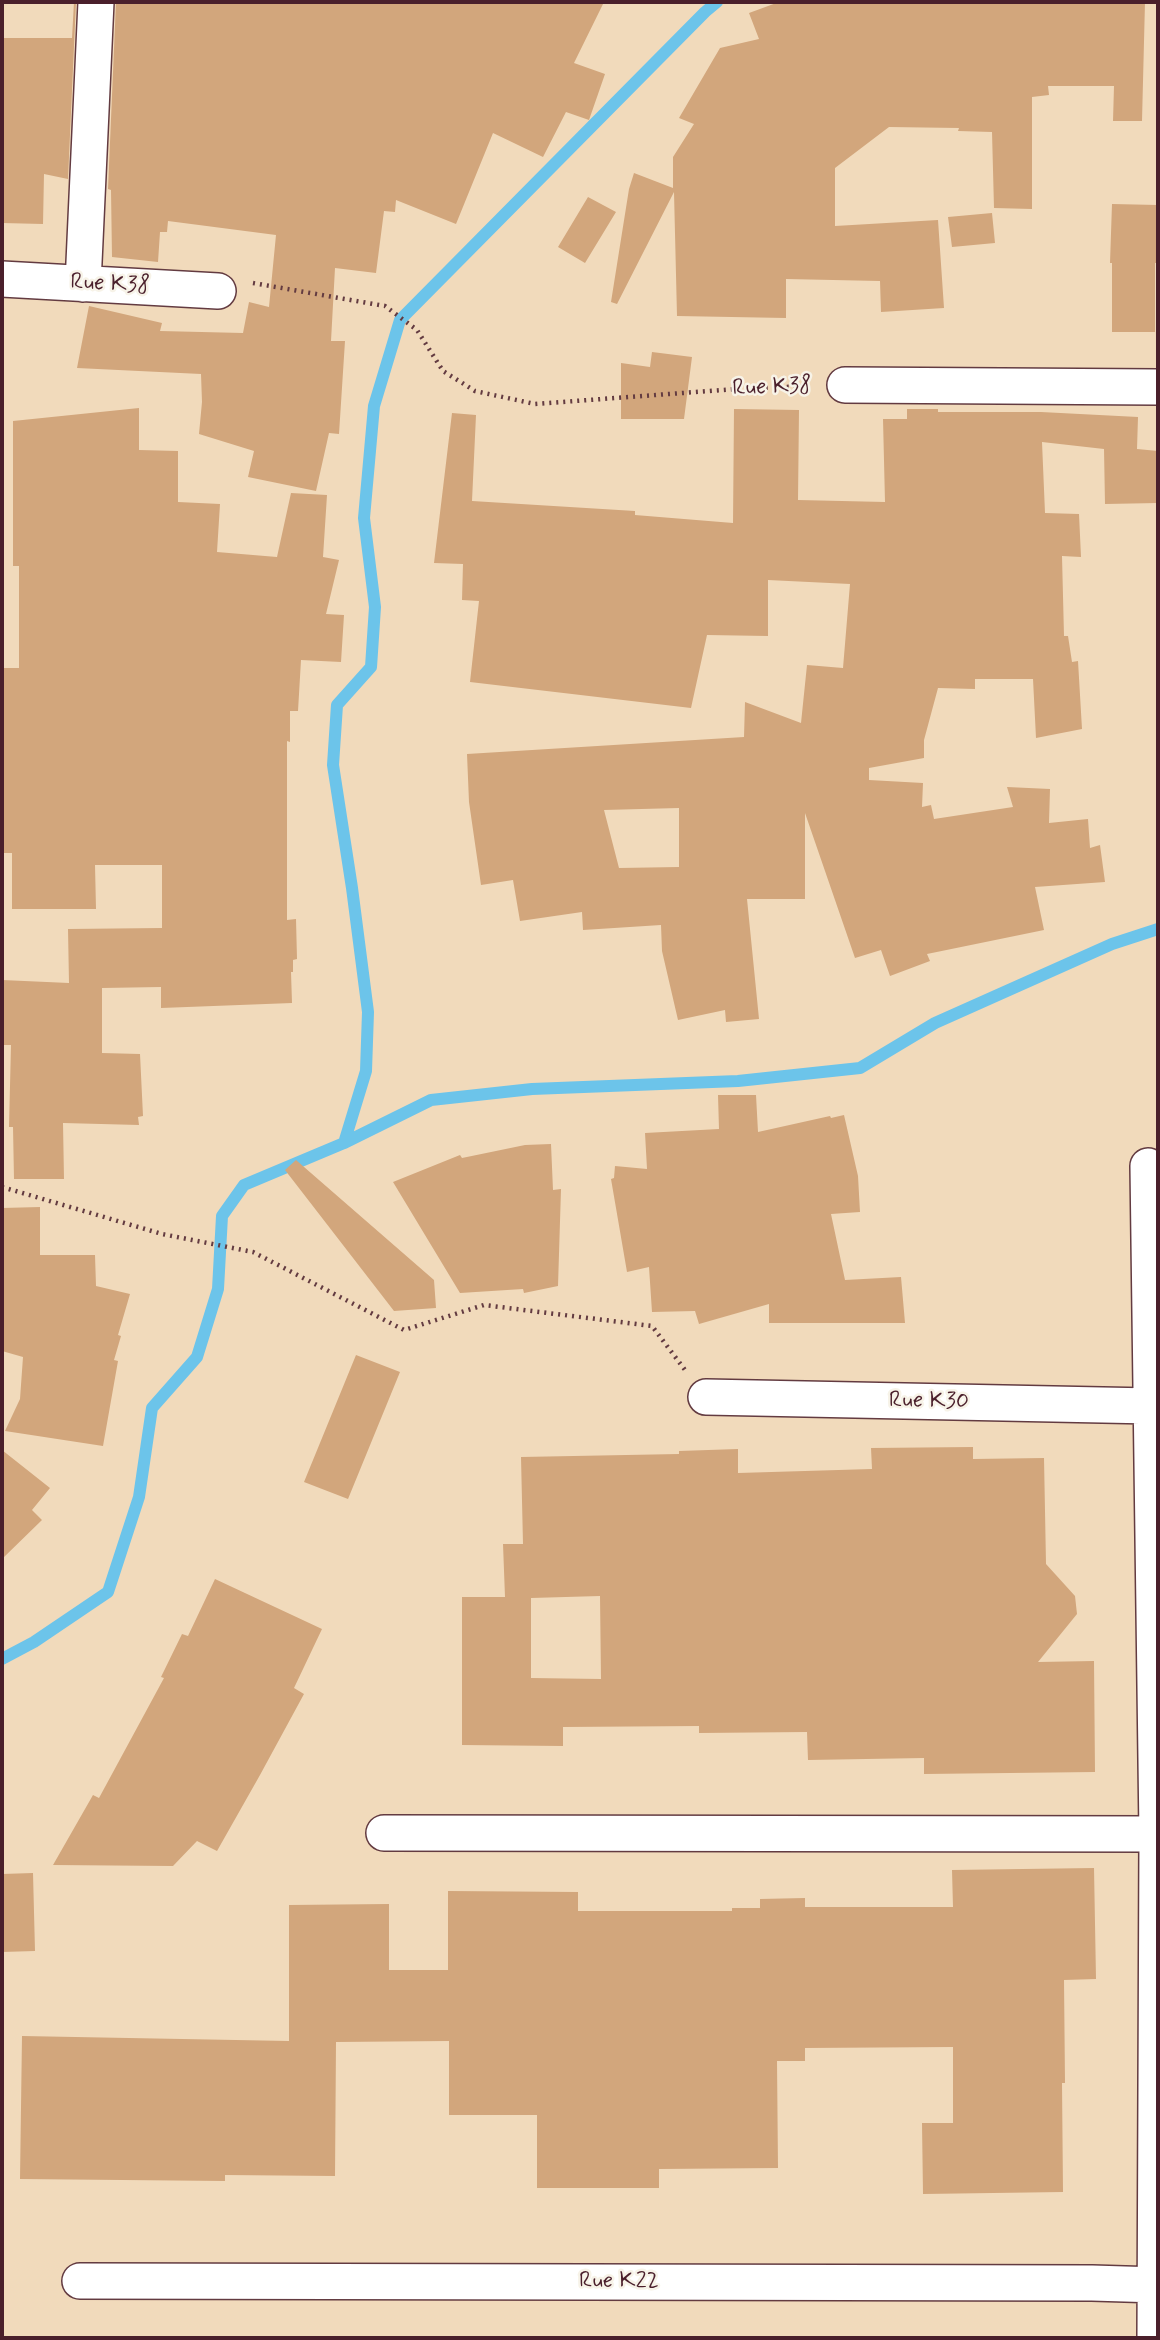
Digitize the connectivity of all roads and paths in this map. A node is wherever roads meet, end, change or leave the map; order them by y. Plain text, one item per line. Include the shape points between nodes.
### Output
1 (96, 2) edge
2 (2, 279) edge
3 (83, 284) junction
4 (218, 291) joint
5 (845, 385) joint
6 (1158, 387) edge
7 (1148, 1166) dead end
8 (2, 1188) edge
9 (706, 1397) joint
10 (1152, 1406) junction
11 (384, 1833) dead end
12 (1158, 1834) edge
13 (79, 2281) dead end
14 (1157, 2285) edge
15 (1155, 2338) edge

1 - 3 street
2 - 3 street, Rue K38
3 - 4 street, Rue K38
4 - 5 path, Rue K38 via 248,282 386,306 417,330 443,371 475,391 534,404
5 - 6 street, Rue K38
7 - 10 street
8 - 9 path via 162,1234 253,1252 404,1330 484,1305 652,1326
9 - 10 street, Rue K30
10 - 12 street
11 - 12 street
12 - 14 street
13 - 14 street, Rue K22
14 - 15 street

